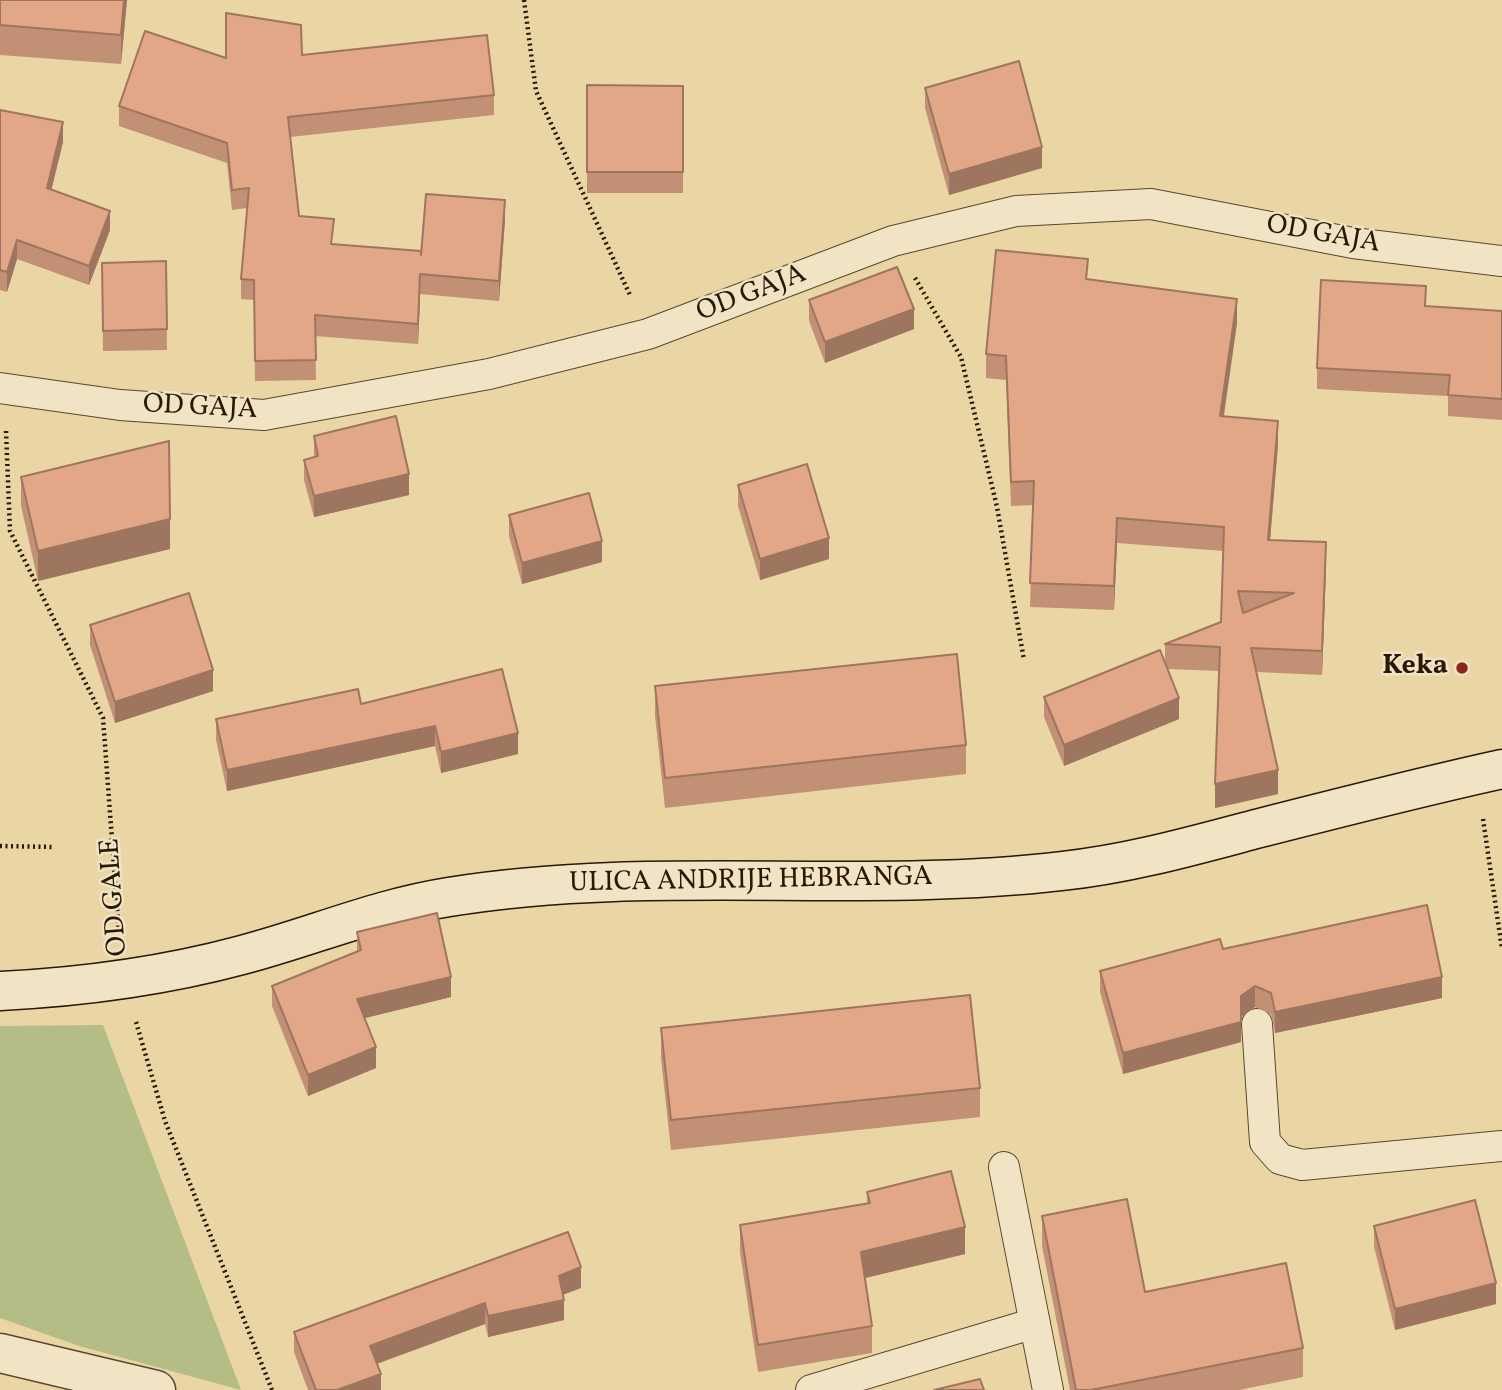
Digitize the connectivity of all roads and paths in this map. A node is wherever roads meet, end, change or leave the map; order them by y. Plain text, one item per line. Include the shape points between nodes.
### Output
1 (524, 0) edge
2 (893, 241) junction
3 (1502, 261) edge
4 (648, 334) junction
5 (0, 388) edge
6 (6, 422) dead end
7 (1024, 660) dead end
8 (1489, 771) edge
9 (0, 846) edge
10 (54, 847) dead end
11 (1502, 949) edge
12 (123, 979) junction
13 (0, 991) edge
14 (1257, 1024) dead end
15 (1502, 1146) edge
16 (1004, 1167) dead end
17 (1035, 1323) junction
18 (0, 1353) edge
19 (156, 1390) edge
20 (272, 1390) edge
21 (811, 1390) edge
22 (1048, 1390) edge

1 - 4 path via 536,91
2 - 3 lane, OD GAJA via 1016,211 1151,204 1353,243
2 - 4 lane, OD GAJA
2 - 7 path via 961,357 997,507
4 - 5 lane, OD GAJA via 489,374 264,415 120,405
6 - 12 path, OD GALE via 10,531 103,718
8 - 11 path
8 - 12 street, ULICA ANDRIJE HEBRANGA via 1138,860 1086,868 966,878 647,880 447,897 366,916 241,955
9 - 10 path
12 - 13 street, ULICA ANDRIJE HEBRANGA
12 - 20 path, OD GALE via 165,1121
14 - 15 lane via 1265,1142 1280,1159 1302,1165
16 - 17 lane
17 - 21 lane
17 - 22 lane
18 - 19 street

